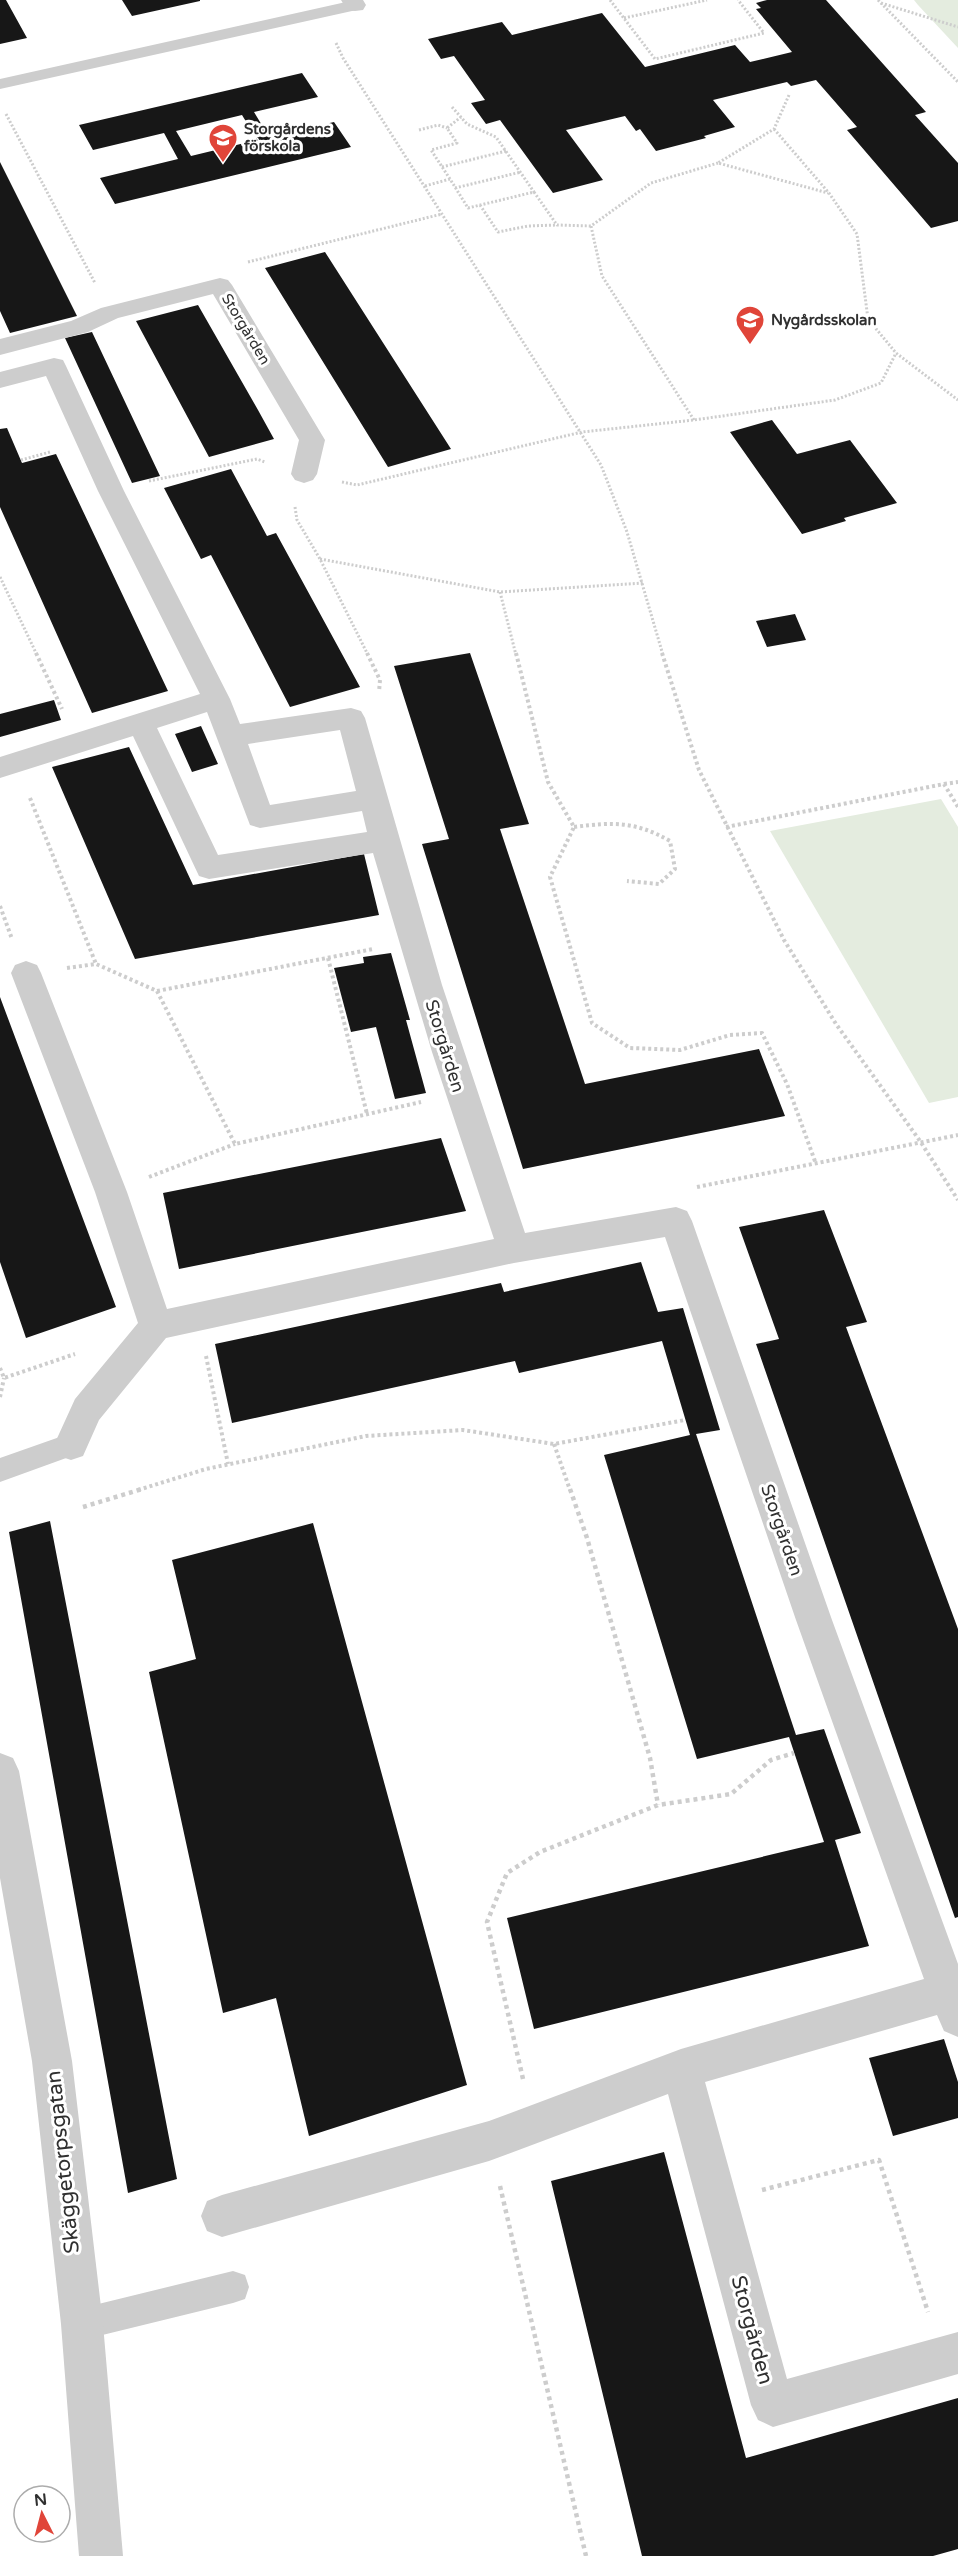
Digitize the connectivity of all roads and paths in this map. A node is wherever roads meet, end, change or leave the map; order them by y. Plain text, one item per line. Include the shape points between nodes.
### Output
1 (610, 0) edge
2 (707, 0) edge
3 (738, 0) edge
4 (879, 1) edge
5 (354, 2) edge
6 (323, 12) junction
7 (624, 18) junction
8 (958, 27) edge
9 (958, 82) edge
10 (0, 84) edge
11 (789, 95) dead end
12 (452, 107) dead end
13 (6, 113) dead end
14 (461, 117) junction
15 (447, 128) junction
16 (774, 129) junction
17 (419, 130) dead end
18 (506, 151) junction
19 (718, 163) junction
20 (442, 166) junction
21 (521, 172) junction
22 (450, 179) junction
23 (424, 186) junction
24 (455, 188) junction
25 (534, 192) junction
26 (829, 193) junction
27 (480, 205) junction
28 (442, 214) junction
29 (557, 225) junction
30 (591, 226) junction
31 (220, 285) junction
32 (110, 313) junction
33 (41, 337) junction
34 (0, 347) edge
35 (896, 353) junction
36 (54, 366) junction
37 (0, 380) edge
38 (958, 400) edge
39 (694, 420) junction
40 (582, 432) junction
41 (304, 474) junction
42 (111, 491) junction
43 (320, 559) junction
44 (0, 577) edge
45 (643, 584) junction
46 (500, 592) junction
47 (216, 699) junction
48 (351, 718) junction
49 (141, 723) junction
50 (231, 736) junction
51 (79, 744) junction
52 (8, 766) edge
53 (958, 782) edge
54 (944, 784) junction
55 (372, 799) junction
56 (958, 807) edge
57 (574, 826) junction
58 (726, 827) junction
59 (383, 840) junction
60 (627, 881) dead end
61 (0, 906) edge
62 (412, 942) junction
63 (327, 958) junction
64 (21, 960) junction
65 (96, 964) junction
66 (157, 991) junction
67 (460, 1094) junction
68 (367, 1114) junction
69 (958, 1135) edge
70 (920, 1141) junction
71 (235, 1144) junction
72 (816, 1164) junction
73 (111, 1192) junction
74 (958, 1200) edge
75 (676, 1221) junction
76 (514, 1249) junction
77 (198, 1316) junction
78 (156, 1326) junction
79 (4, 1378) dead end
80 (0, 1397) edge
81 (685, 1420) dead end
82 (554, 1444) junction
83 (71, 1445) joint
84 (228, 1464) junction
85 (0, 1470) edge
86 (83, 1506) dead end
87 (795, 1753) dead end
88 (0, 1770) edge
89 (658, 1805) junction
90 (953, 2004) edge
91 (681, 2069) junction
92 (534, 2126) junction
93 (489, 2141) junction
94 (717, 2201) junction
95 (222, 2216) dead end
96 (233, 2287) dead end
97 (82, 2324) junction
98 (951, 2356) edge
99 (101, 2556) edge
100 (586, 2556) edge

1 - 7 path
2 - 7 path
3 - 7 path via 764,33 655,59
4 - 8 path
4 - 9 path
5 - 6 lane
6 - 10 lane
6 - 23 path via 343,58
11 - 16 path
12 - 14 path
13 - 32 path
14 - 15 path
14 - 18 path via 467,124 496,137
15 - 17 path via 438,125
15 - 20 path via 457,143 431,150
16 - 19 path
16 - 26 path
18 - 20 path
18 - 21 path
19 - 26 path
19 - 30 path via 651,183
20 - 22 path
21 - 24 path
21 - 25 path
22 - 23 path
22 - 24 path
23 - 28 path
24 - 27 path via 468,208
25 - 27 path
25 - 29 path
26 - 35 path via 857,234 868,319
27 - 29 path via 498,232
28 - 31 path via 250,260
28 - 40 path
29 - 30 path
30 - 39 path via 602,276
31 - 32 street, Storgården
31 - 41 street, Storgården via 312,440
32 - 33 street, Storgården via 79,327
33 - 34 street, Storgården
33 - 36 street
35 - 38 path
35 - 39 path via 881,383 835,400
36 - 37 street
36 - 42 street
39 - 40 path
40 - 41 path via 357,485
40 - 45 path via 615,498
41 - 42 path via 257,459
41 - 43 path via 295,508 297,520
42 - 47 street
43 - 46 path
43 - 48 path via 380,680 378,704
44 - 51 path
45 - 46 path
45 - 58 path via 699,771
46 - 57 path via 548,782
47 - 49 street
47 - 50 street
48 - 50 street
48 - 55 street, Storgården
49 - 51 street
49 - 59 street via 209,868
50 - 55 street via 260,817
51 - 52 street
52 - 65 path
53 - 54 path
54 - 56 path
54 - 58 path
55 - 59 street, Storgården
57 - 60 path via 613,822 648,827 670,842 675,869 658,884
57 - 72 path via 550,877 592,1023 630,1048 680,1050 730,1035 762,1033 787,1084
58 - 70 path via 784,940 831,1015
59 - 62 street, Storgården
61 - 64 path
62 - 63 path
62 - 67 street, Storgården
63 - 66 path
63 - 68 path
64 - 65 path
64 - 73 street
65 - 66 path
66 - 71 path
67 - 68 path
67 - 76 street, Storgården
68 - 71 path
69 - 70 path
70 - 72 path
70 - 74 path
71 - 73 path
72 - 75 path via 665,1194
73 - 78 street
75 - 76 street
75 - 90 street, Storgården via 850,1723
76 - 77 street
77 - 78 street
77 - 84 path
78 - 83 street via 87,1410
79 - 80 path
81 - 82 path
82 - 84 path via 463,1430 366,1436
82 - 89 path via 587,1538 650,1758
83 - 85 lane
84 - 86 path
87 - 89 path via 771,1760 731,1794
88 - 97 street, Skäggetorpsgatan via 52,2061
89 - 92 path via 540,1852 507,1873 487,1922
90 - 91 street, Storgården
91 - 92 street, Storgården
91 - 94 street, Storgården
92 - 93 street, Storgården
93 - 95 street, Storgården
93 - 100 path
94 - 98 path via 879,2160
94 - 98 street, Storgården via 773,2405
96 - 97 lane
97 - 99 street, Skäggetorpsgatan

